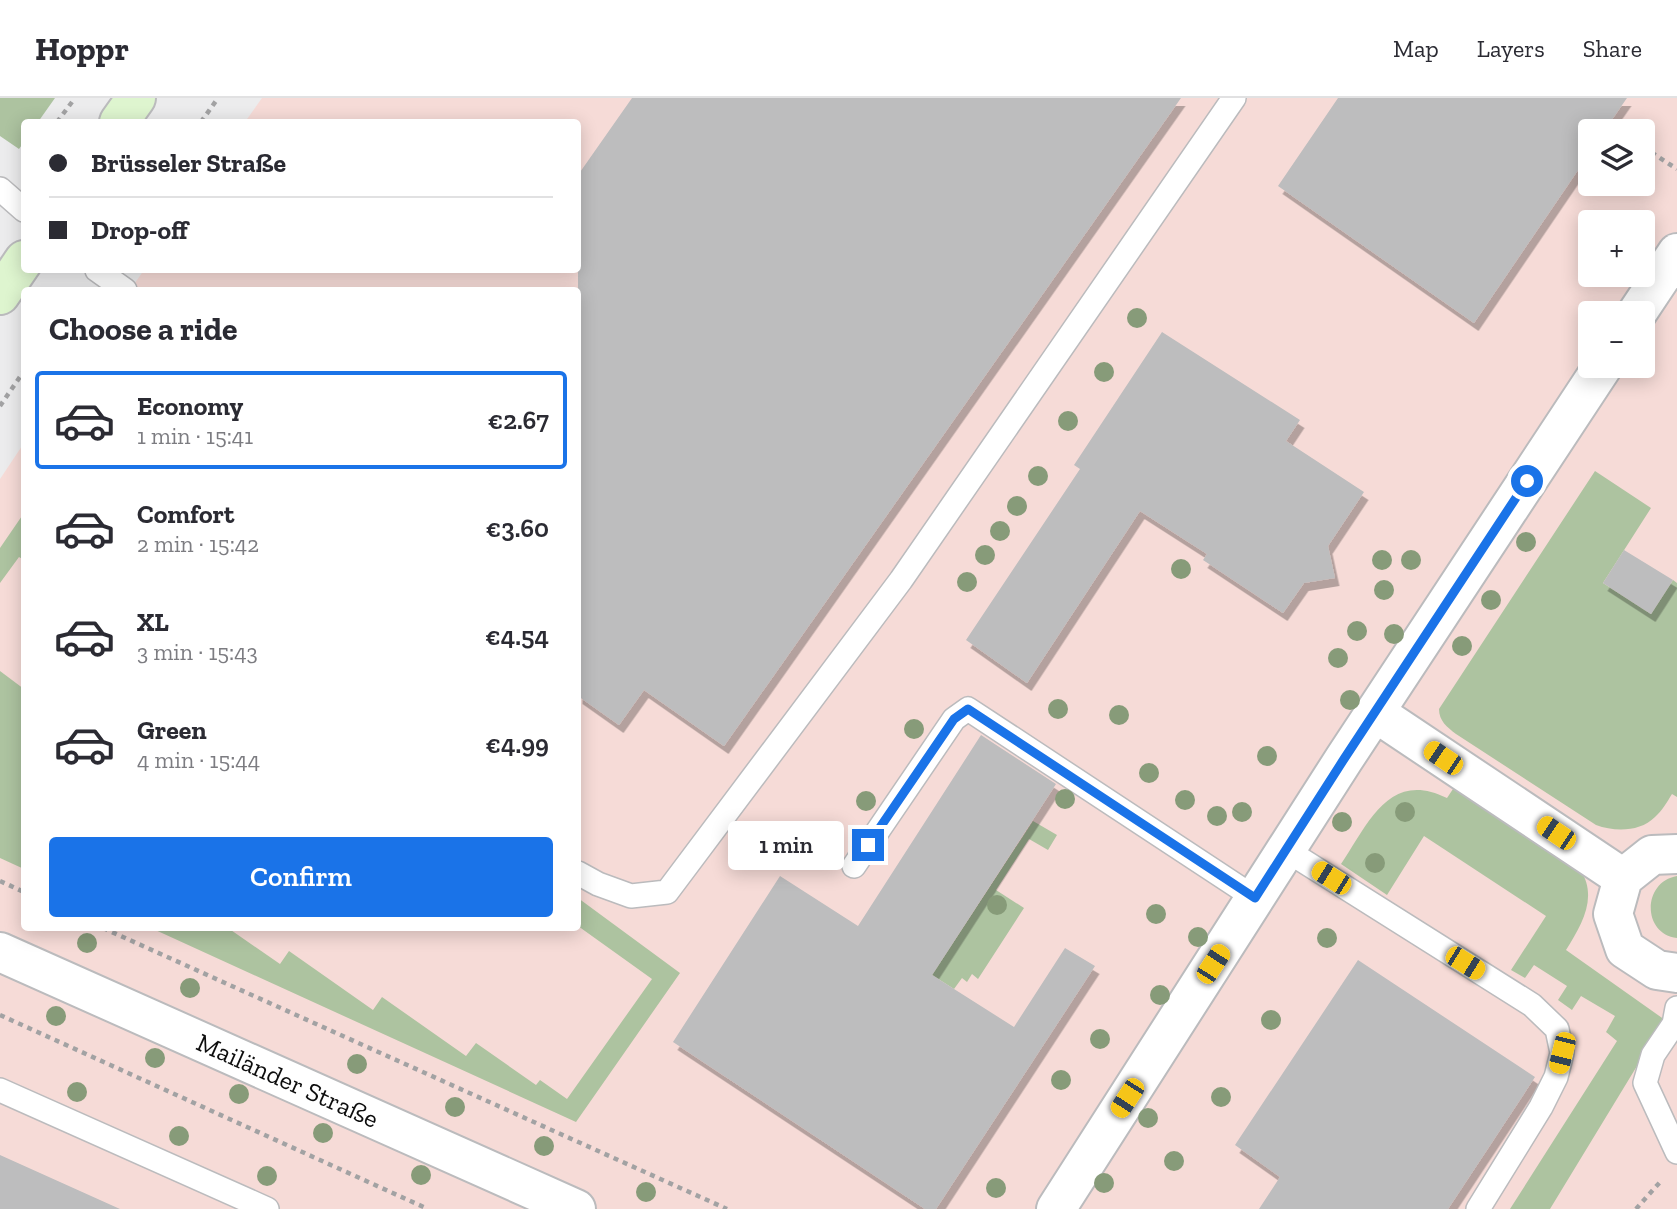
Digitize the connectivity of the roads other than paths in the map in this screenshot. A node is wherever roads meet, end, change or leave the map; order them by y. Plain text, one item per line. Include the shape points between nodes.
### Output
1 (136, 98) edge
2 (1234, 98) edge
3 (121, 119) edge
4 (0, 189) edge
5 (21, 207) edge
6 (21, 264) edge
7 (101, 273) edge
8 (1672, 273) edge
9 (121, 287) edge
10 (0, 295) edge
11 (1648, 301) edge
12 (1595, 378) edge
13 (1376, 713) junction
14 (1286, 850) junction
15 (1677, 854) edge
16 (854, 866) dead end
17 (581, 875) edge
18 (1623, 878) junction
19 (1255, 898) junction
20 (0, 952) edge
21 (1677, 973) edge
22 (1677, 1008) edge
23 (0, 1090) edge
24 (1673, 1162) edge
25 (532, 1200) edge
26 (267, 1209) edge
27 (576, 1209) edge
28 (1056, 1209) edge
29 (1478, 1209) edge

1 - 3 main road
2 - 17 lane via 901,580 667,892 631,896
4 - 5 lane
6 - 10 main road
7 - 9 lane
8 - 11 street
12 - 13 street
13 - 14 street
13 - 18 street
14 - 19 street
14 - 29 lane via 1532,1005 1557,1029 1562,1053 1556,1077
15 - 18 street via 1652,855
16 - 19 lane via 954,719 968,709
18 - 21 street via 1613,914 1625,949 1657,970
19 - 28 street
20 - 25 street, Mailänder Straße
22 - 24 lane via 1674,1024 1653,1055 1645,1083
23 - 26 lane
25 - 27 street, Mailänder Straße

